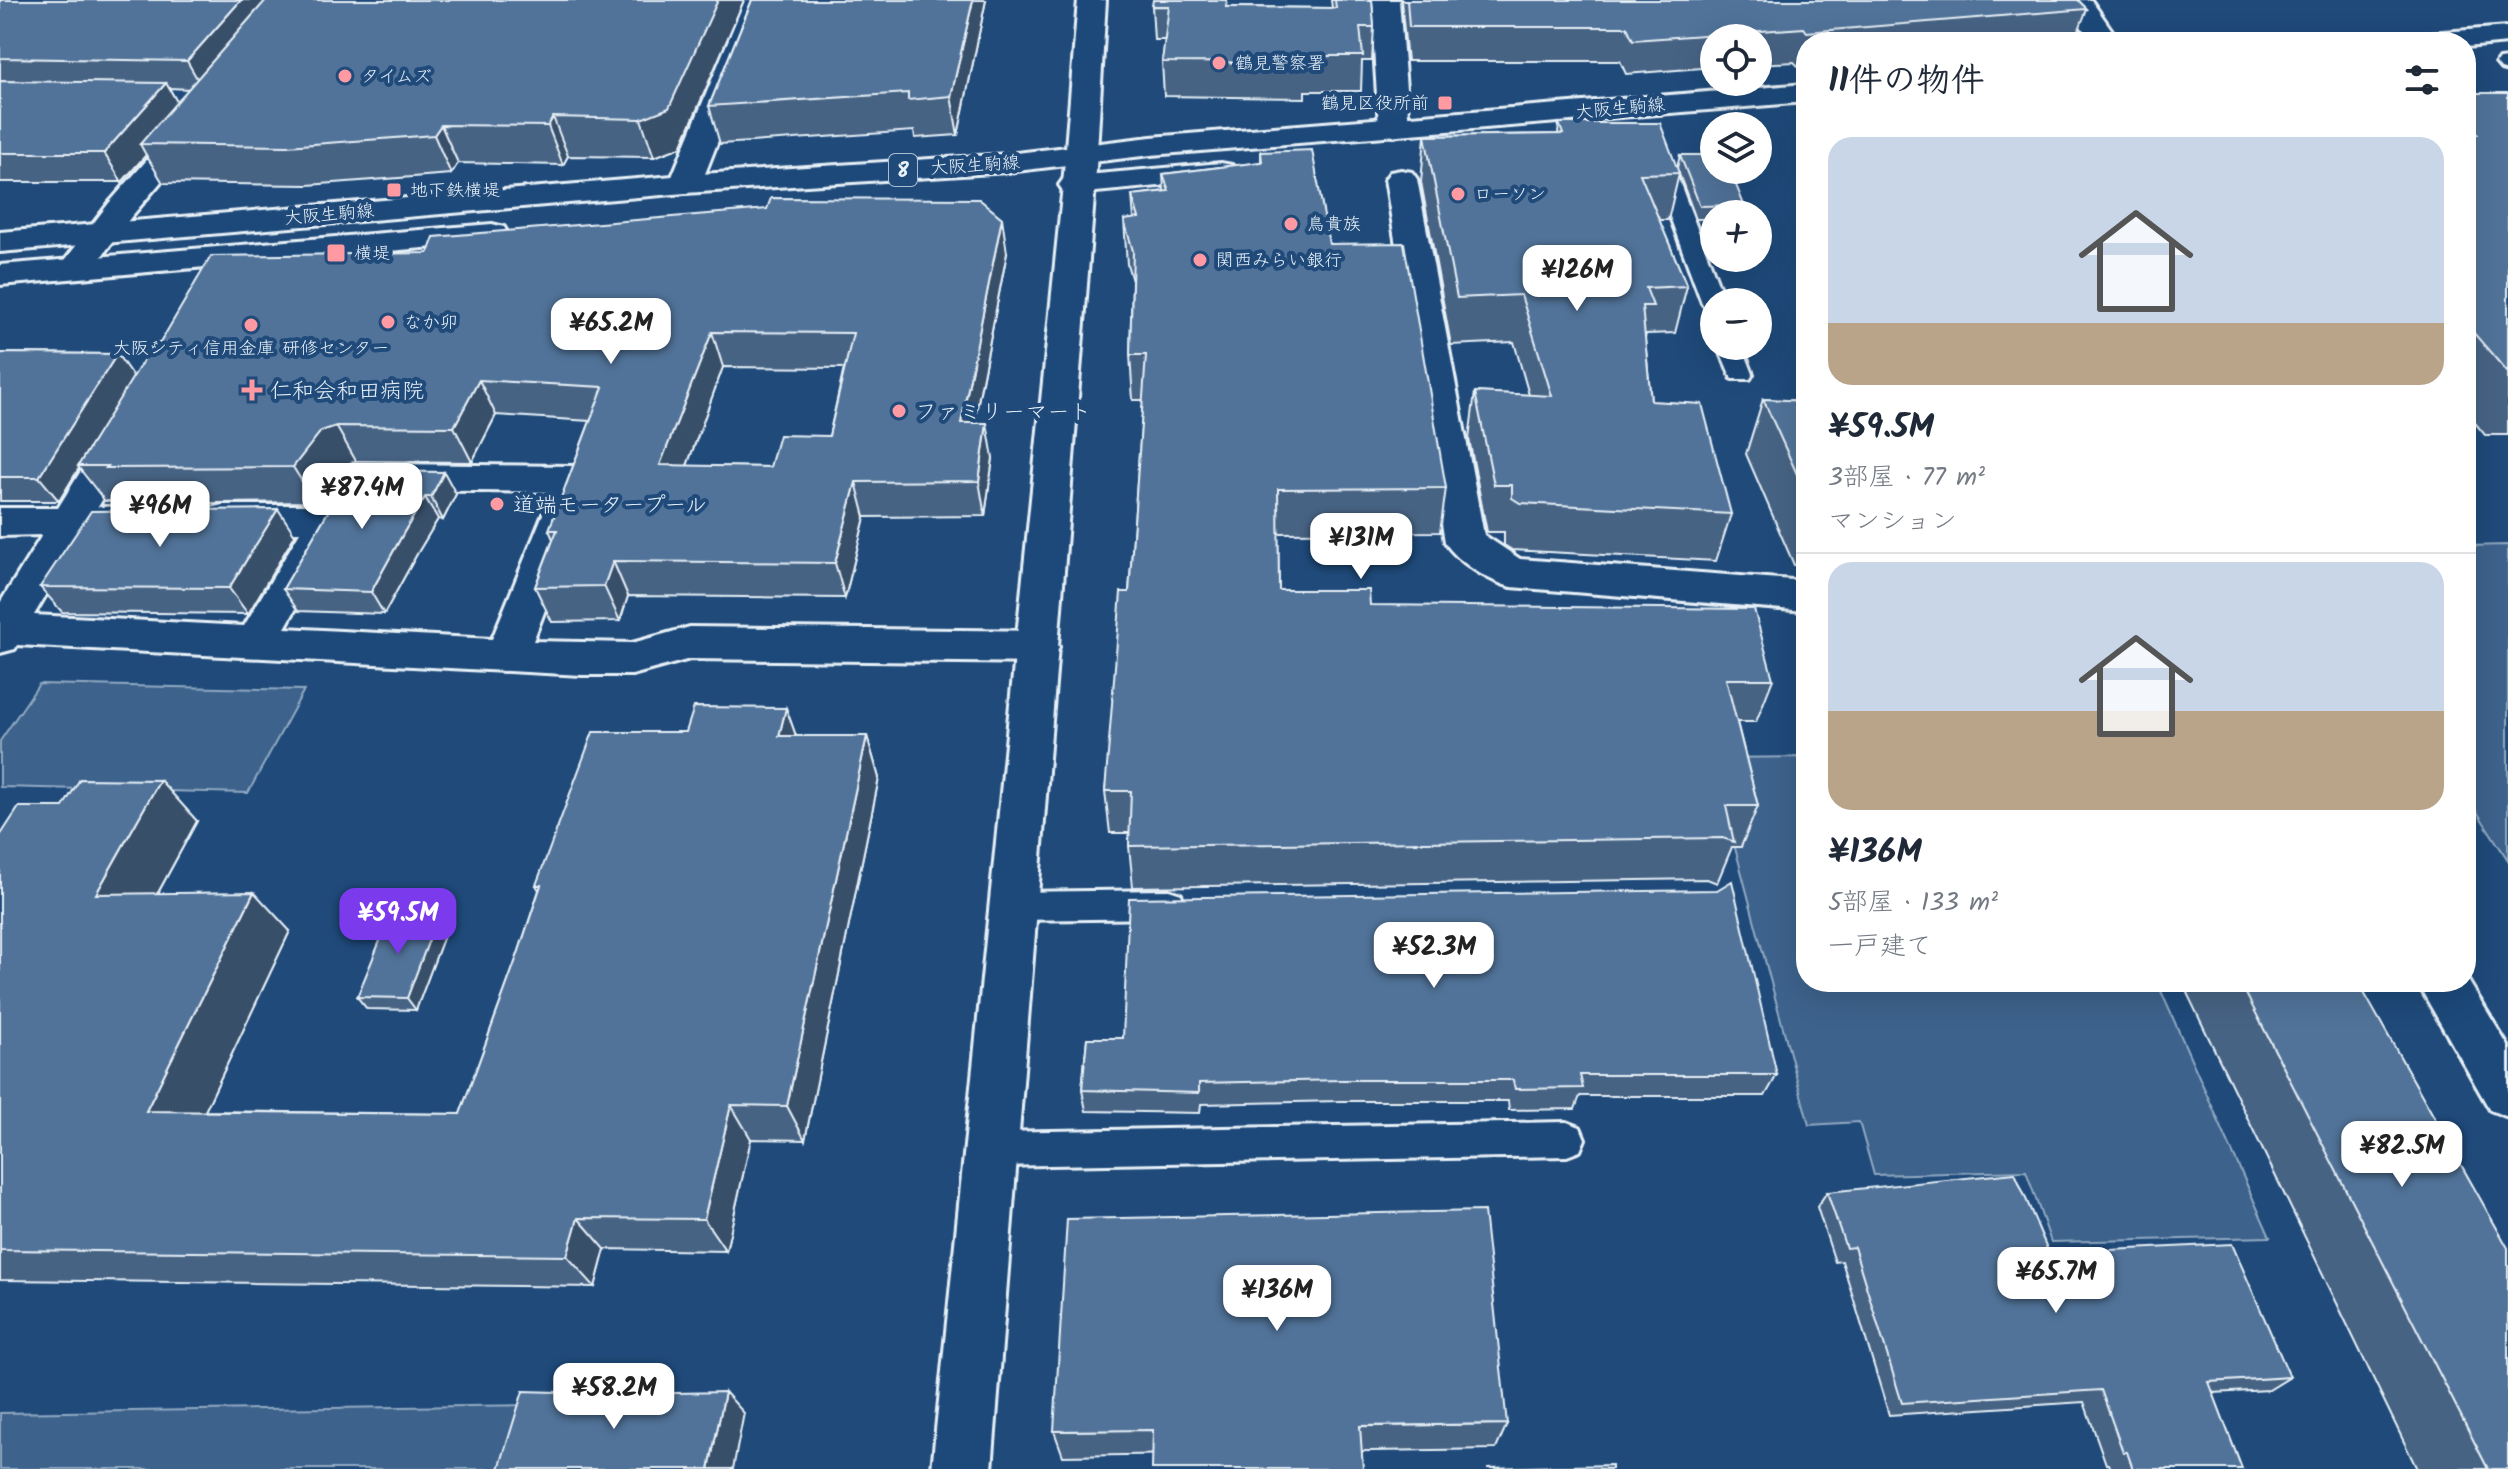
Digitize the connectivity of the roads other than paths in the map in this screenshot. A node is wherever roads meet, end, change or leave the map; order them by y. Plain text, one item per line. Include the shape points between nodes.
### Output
1 (759, 0) edge
2 (1092, 0) edge
3 (1385, 0) edge
4 (2077, 0) edge
5 (2099, 32) edge
6 (2476, 53) edge
7 (2502, 58) edge
8 (1796, 94) edge
9 (183, 101) edge
10 (1394, 127) junction
11 (1651, 136) edge
12 (1401, 164) dead end
13 (1081, 170) junction
14 (1244, 170) edge
15 (685, 184) junction
16 (908, 200) edge
17 (529, 231) edge
18 (103, 233) junction
19 (0, 242) edge
20 (229, 255) junction
21 (76, 268) junction
22 (0, 275) edge
23 (1708, 288) edge
24 (208, 295) edge
25 (1736, 360) edge
26 (1741, 374) dead end
27 (143, 401) edge
28 (328, 518) junction
29 (70, 521) junction
30 (0, 522) edge
31 (1796, 595) edge
32 (2, 634) edge
33 (255, 643) junction
34 (1038, 647) junction
35 (506, 655) junction
36 (1199, 904) edge
37 (1013, 906) junction
38 (2448, 992) edge
39 (2508, 1093) edge
40 (1567, 1139) dead end
41 (991, 1149) junction
42 (962, 1469) edge

1 - 15 street
2 - 13 street
3 - 10 street
4 - 5 street
6 - 7 street
8 - 10 street, 大阪生駒線 / 8
9 - 18 street via 214,101
10 - 13 street, 大阪生駒線 / 8
11 - 23 lane
12 - 31 street via 1465,542 1511,573
13 - 14 street, 大阪生駒線 / 8
13 - 15 street, 大阪生駒線 / 8 via 1008,163
13 - 16 street, 大阪生駒線 / 8
13 - 34 street
15 - 18 street, 大阪生駒線 / 8
17 - 20 street, 大阪生駒線
18 - 19 street, 大阪生駒線 / 8
18 - 21 street
20 - 21 street, 大阪生駒線
20 - 24 street
21 - 22 street, 大阪生駒線
25 - 26 lane
27 - 29 street
28 - 29 street
28 - 33 street
28 - 35 street via 357,477 576,479
29 - 30 street
29 - 32 street
32 - 33 street
33 - 35 street
34 - 35 street via 690,643 632,659
34 - 37 street
36 - 37 lane
37 - 41 street
38 - 39 street
40 - 41 lane
41 - 42 street

